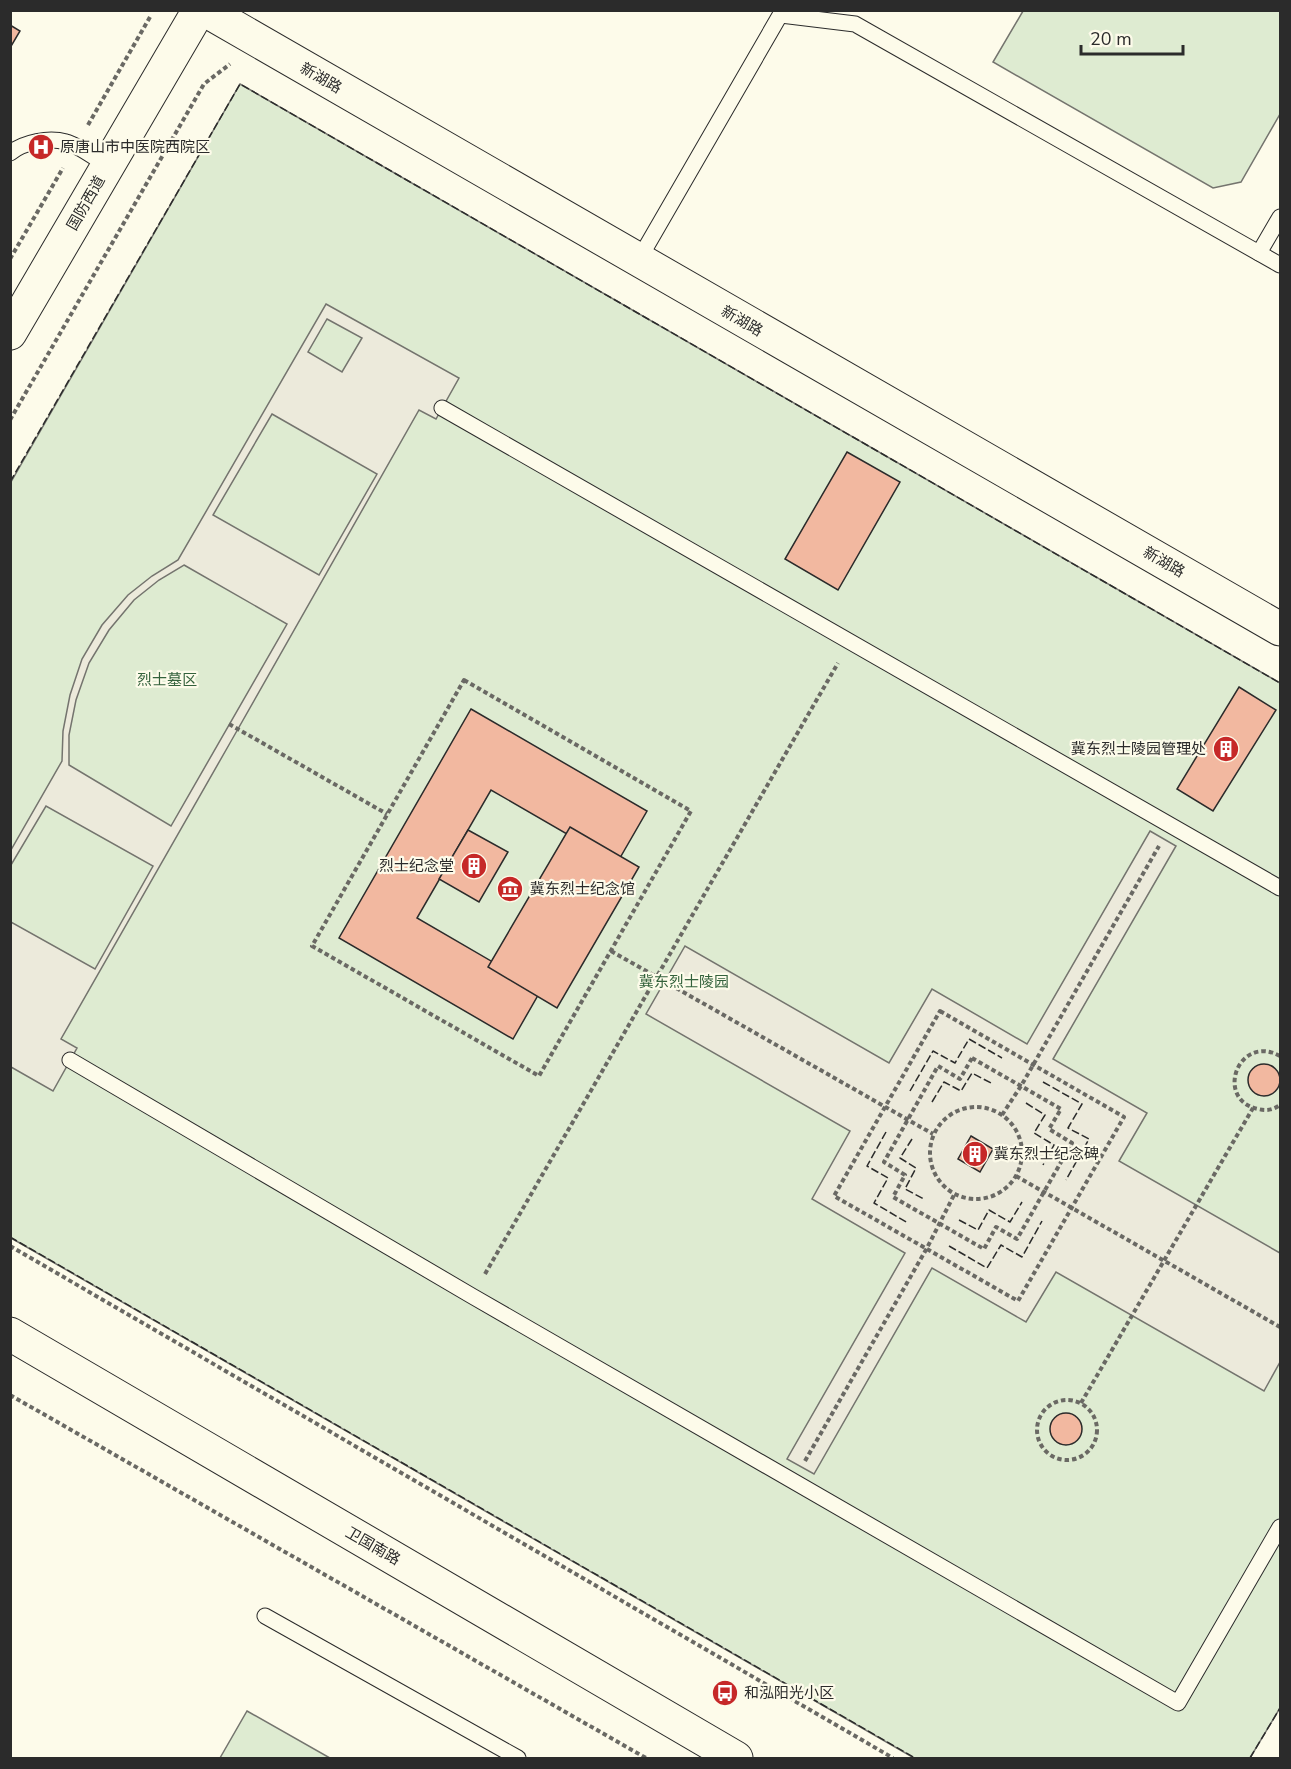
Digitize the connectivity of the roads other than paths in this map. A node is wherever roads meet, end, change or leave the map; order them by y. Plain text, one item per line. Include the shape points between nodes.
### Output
1 (199, 10) edge
2 (205, 10) edge
3 (782, 13) edge
4 (859, 17) edge
5 (10, 153) edge
6 (108, 165) junction
7 (1281, 217) edge
8 (1259, 253) junction
9 (638, 261) junction
10 (1281, 265) edge
11 (10, 333) edge
12 (442, 408) dead end
13 (1281, 629) edge
14 (1281, 888) edge
15 (70, 1060) dead end
16 (10, 1334) edge
17 (1281, 1527) edge
18 (265, 1616) dead end
19 (518, 1758) edge
20 (736, 1758) edge

1 - 6 street, 国防西道
2 - 9 street, 新湖路
3 - 4 lane
3 - 9 lane
4 - 8 lane
5 - 6 lane via 45,140 67,142
6 - 11 street, 国防西道
7 - 8 lane
8 - 10 lane
9 - 13 street, 新湖路
12 - 14 lane
15 - 17 lane via 1178,1703
16 - 20 street, 卫国南路
18 - 19 lane

